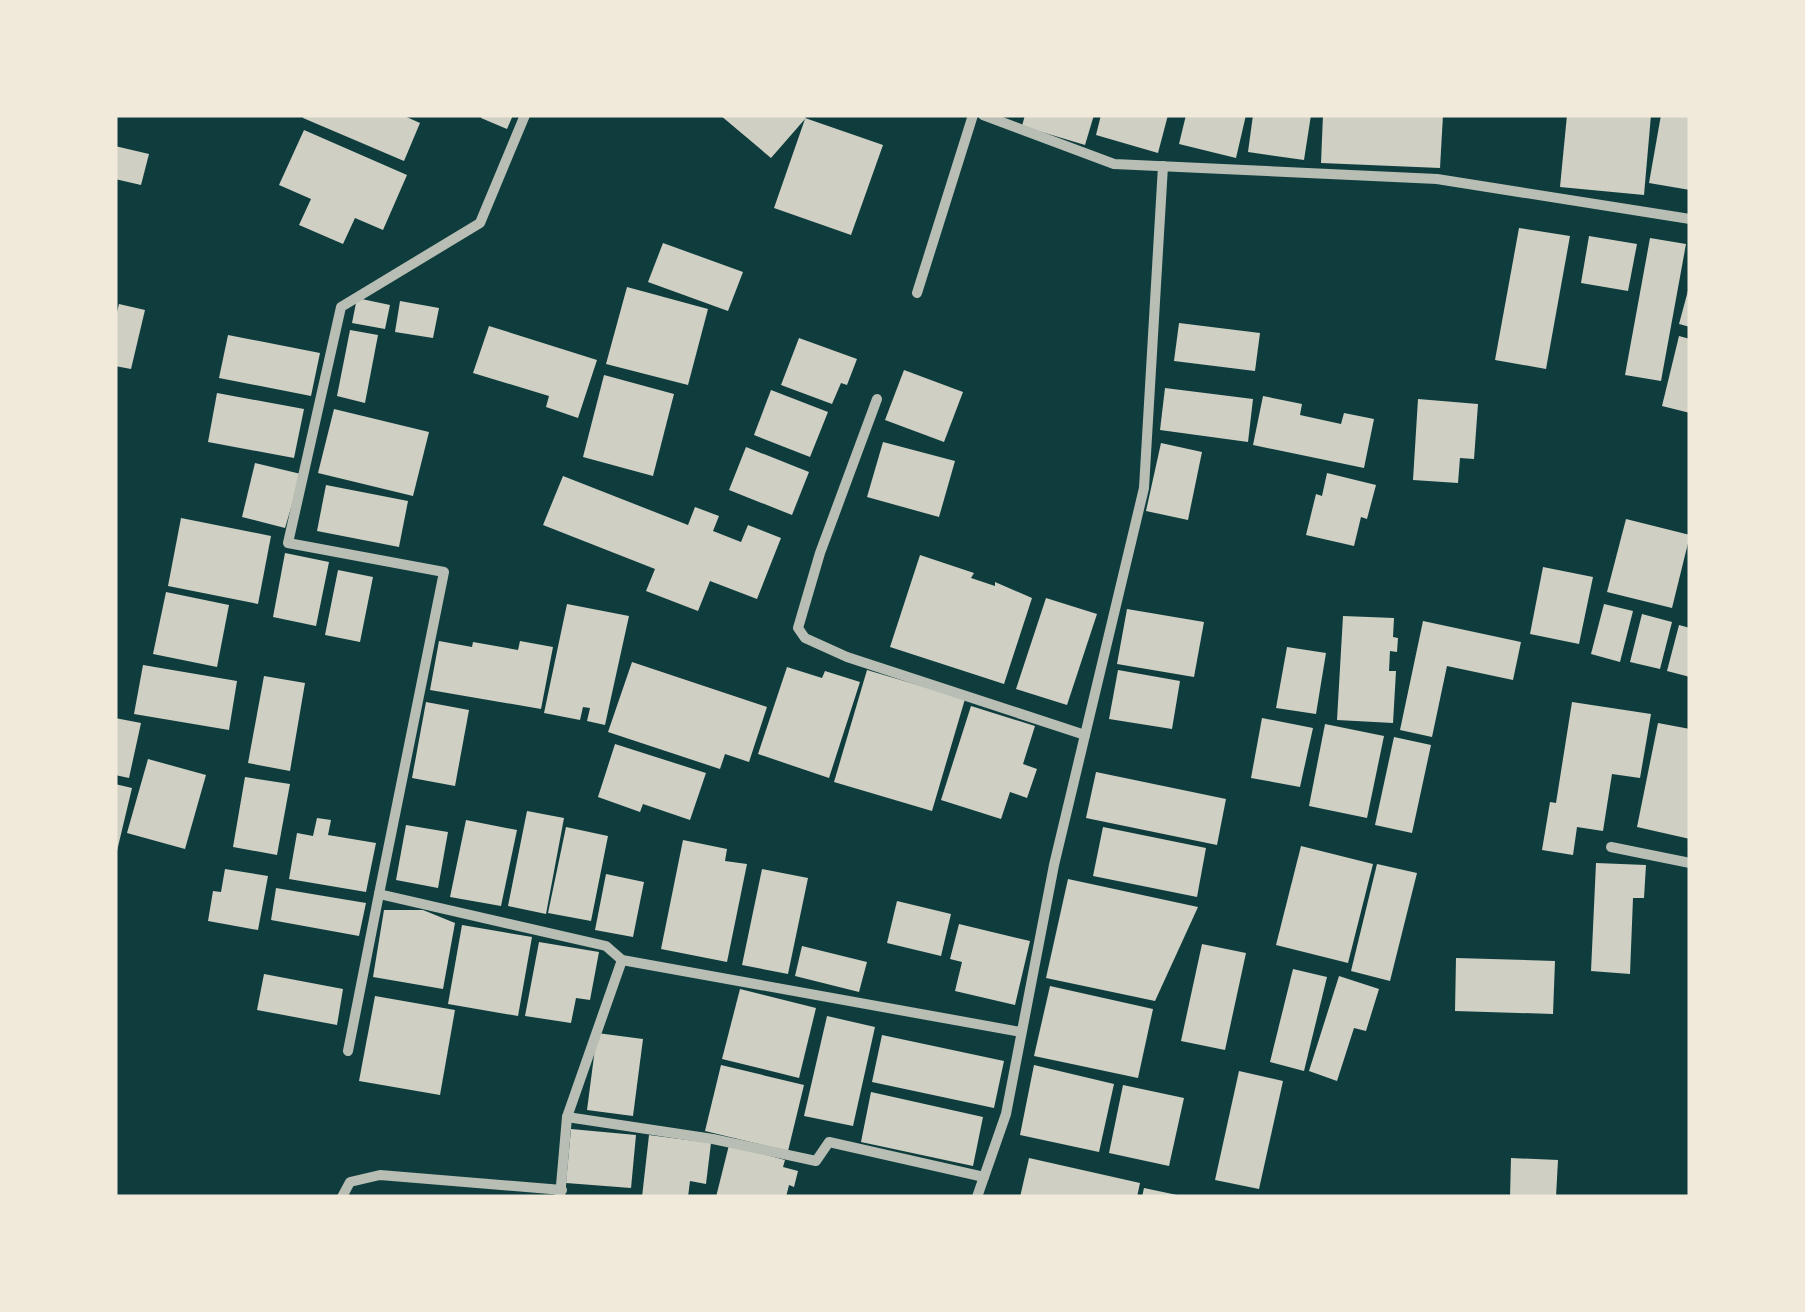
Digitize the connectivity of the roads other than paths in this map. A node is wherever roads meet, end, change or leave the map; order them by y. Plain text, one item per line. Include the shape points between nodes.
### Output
1 (525, 115) edge
2 (973, 115) edge
3 (983, 115) edge
4 (1163, 166) junction
5 (1690, 220) edge
6 (917, 293) dead end
7 (877, 399) dead end
8 (1086, 736) junction
9 (1611, 847) dead end
10 (1690, 863) edge
11 (379, 894) junction
12 (622, 960) junction
13 (1021, 1032) junction
14 (348, 1051) dead end
15 (566, 1118) junction
16 (984, 1177) junction
17 (561, 1194) edge
18 (342, 1197) edge
19 (977, 1197) edge

1 - 11 street via 480,223 340,307 288,544 444,572
2 - 6 street
3 - 4 street via 1114,164
4 - 5 street via 1437,179
4 - 8 street via 1144,488
7 - 8 street via 798,628 805,638 847,657
8 - 13 street
9 - 10 street
11 - 12 street via 606,946
11 - 14 street
12 - 13 street
12 - 15 street
13 - 16 street via 1006,1114
15 - 16 street via 713,1138 816,1161 830,1142
15 - 17 street
16 - 19 street
17 - 18 street via 380,1175 350,1182

